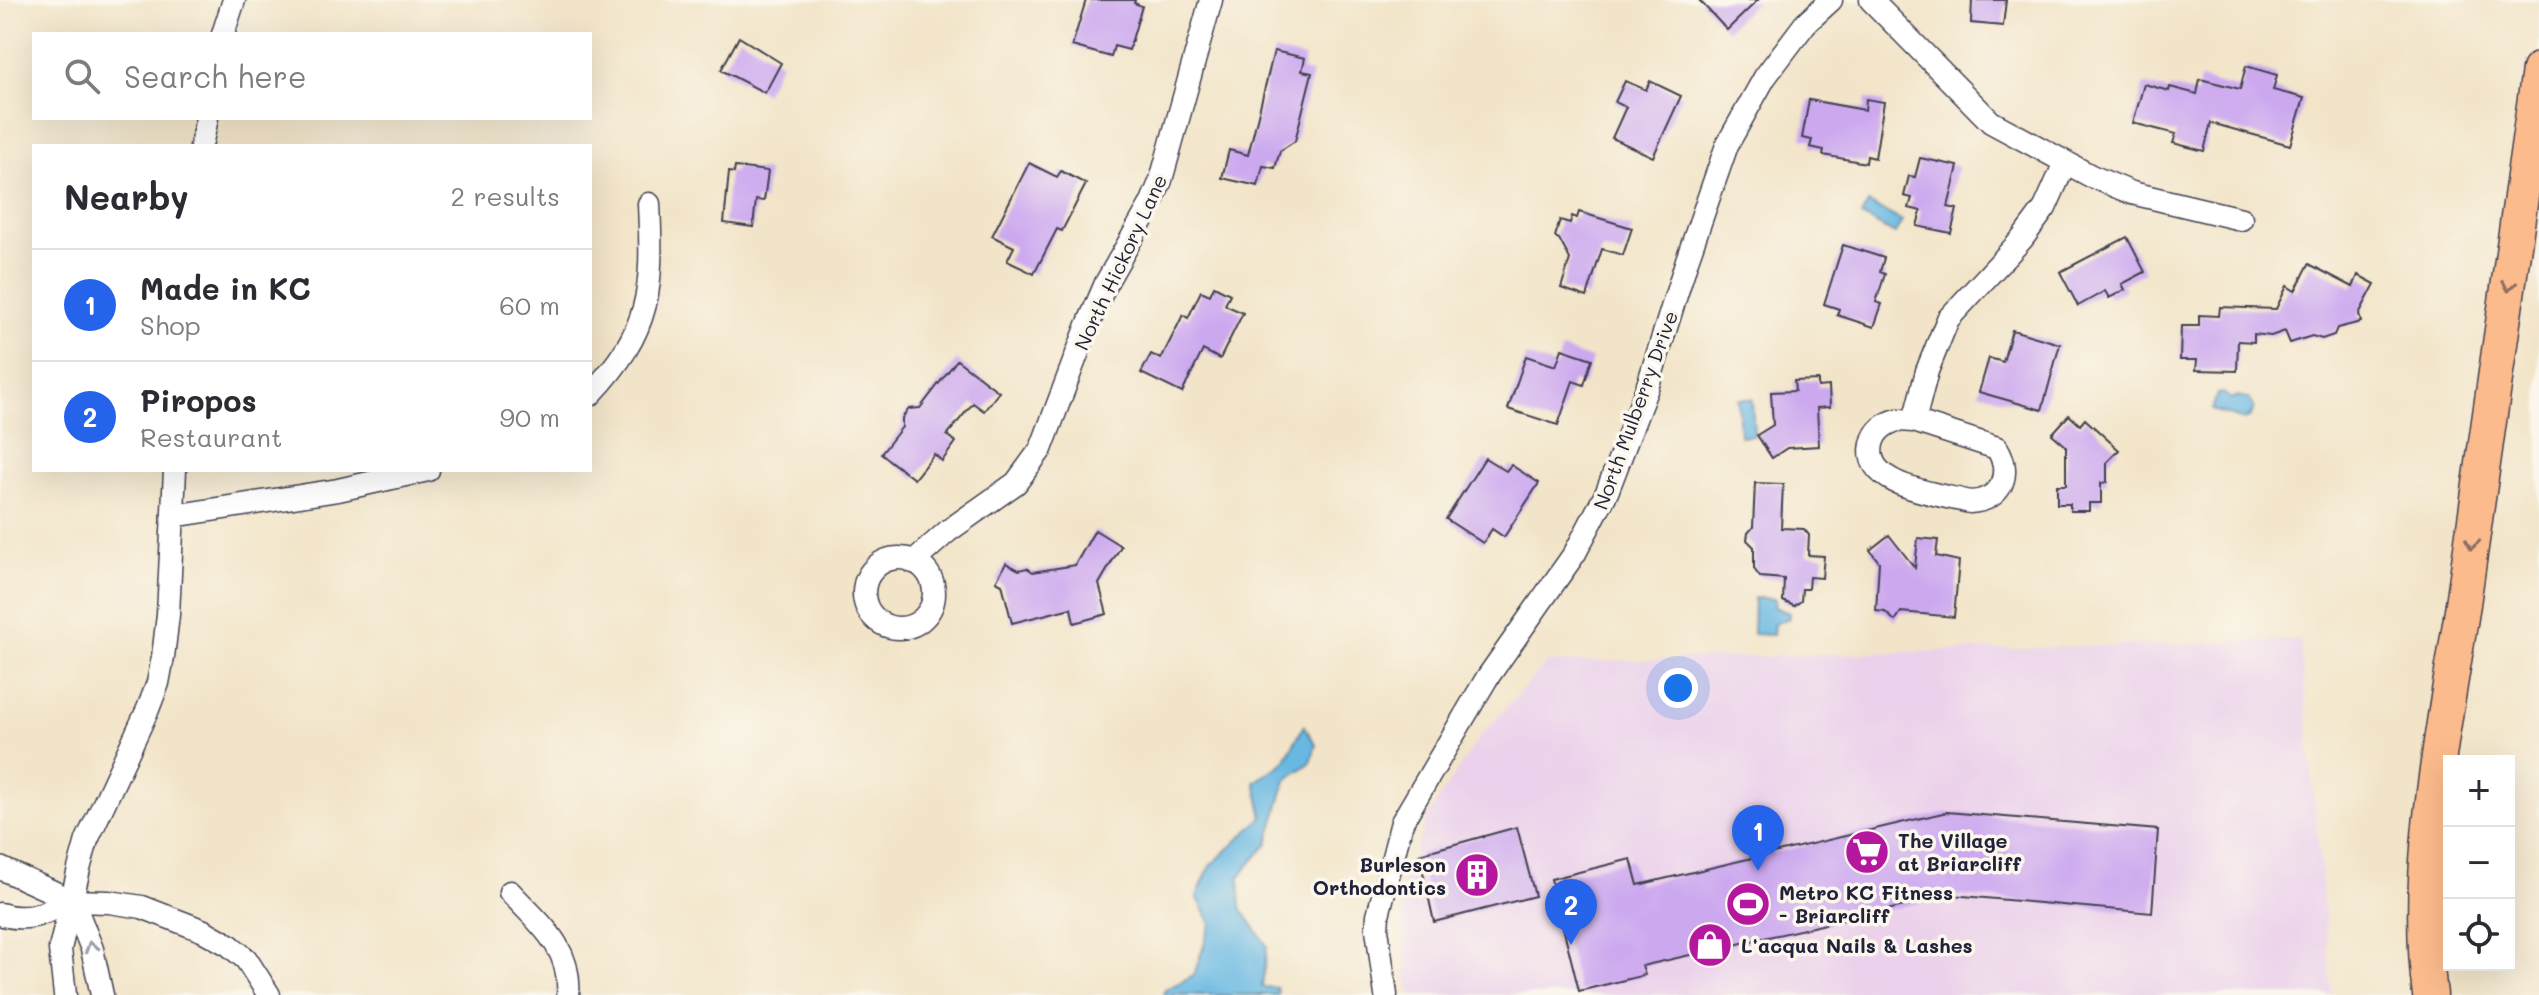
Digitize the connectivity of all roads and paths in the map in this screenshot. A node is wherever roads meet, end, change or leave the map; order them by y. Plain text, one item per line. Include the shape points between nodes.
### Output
1 (234, 0) edge
2 (1211, 0) edge
3 (1831, 0) edge
4 (1871, 0) edge
5 (224, 32) edge
6 (2539, 70) edge
7 (207, 120) edge
8 (201, 144) edge
9 (2065, 163) junction
10 (649, 204) dead end
11 (2241, 219) dead end
12 (592, 393) edge
13 (1914, 421) junction
14 (175, 472) edge
15 (419, 472) edge
16 (173, 516) junction
17 (913, 562) dead end
18 (0, 868) edge
19 (510, 892) dead end
20 (73, 901) junction
21 (0, 914) edge
22 (65, 995) edge
23 (102, 995) edge
24 (269, 995) edge
25 (568, 995) edge
26 (1386, 995) edge
27 (2430, 995) edge

1 - 5 street
2 - 17 street, North Hickory Lane via 1161,180 1106,283 1041,449 1016,483
3 - 26 street, North Mulberry Drive via 1805,24 1765,77 1727,145 1648,385 1592,523 1487,678 1402,822 1378,915
4 - 9 street via 1991,122
6 -> 27 highway via 2432,811 2424,913
7 - 8 street
9 - 11 street via 2132,193
9 - 13 street via 2045,208 2022,239 1948,319
10 - 12 street via 652,270 647,300 617,367
13 - 13 street via 1889,423 1874,436 1871,456 1880,474 1889,481 1970,502 1981,502 1999,490 2005,468 1997,448
14 - 16 street
15 - 16 street
16 - 20 street via 158,683 87,840
18 - 20 street
19 - 25 street via 562,951 570,977
20 - 21 street via 31,919
20 - 22 street via 60,949
23 -> 20 street via 92,949
20 - 24 street via 142,907 204,931 246,959

